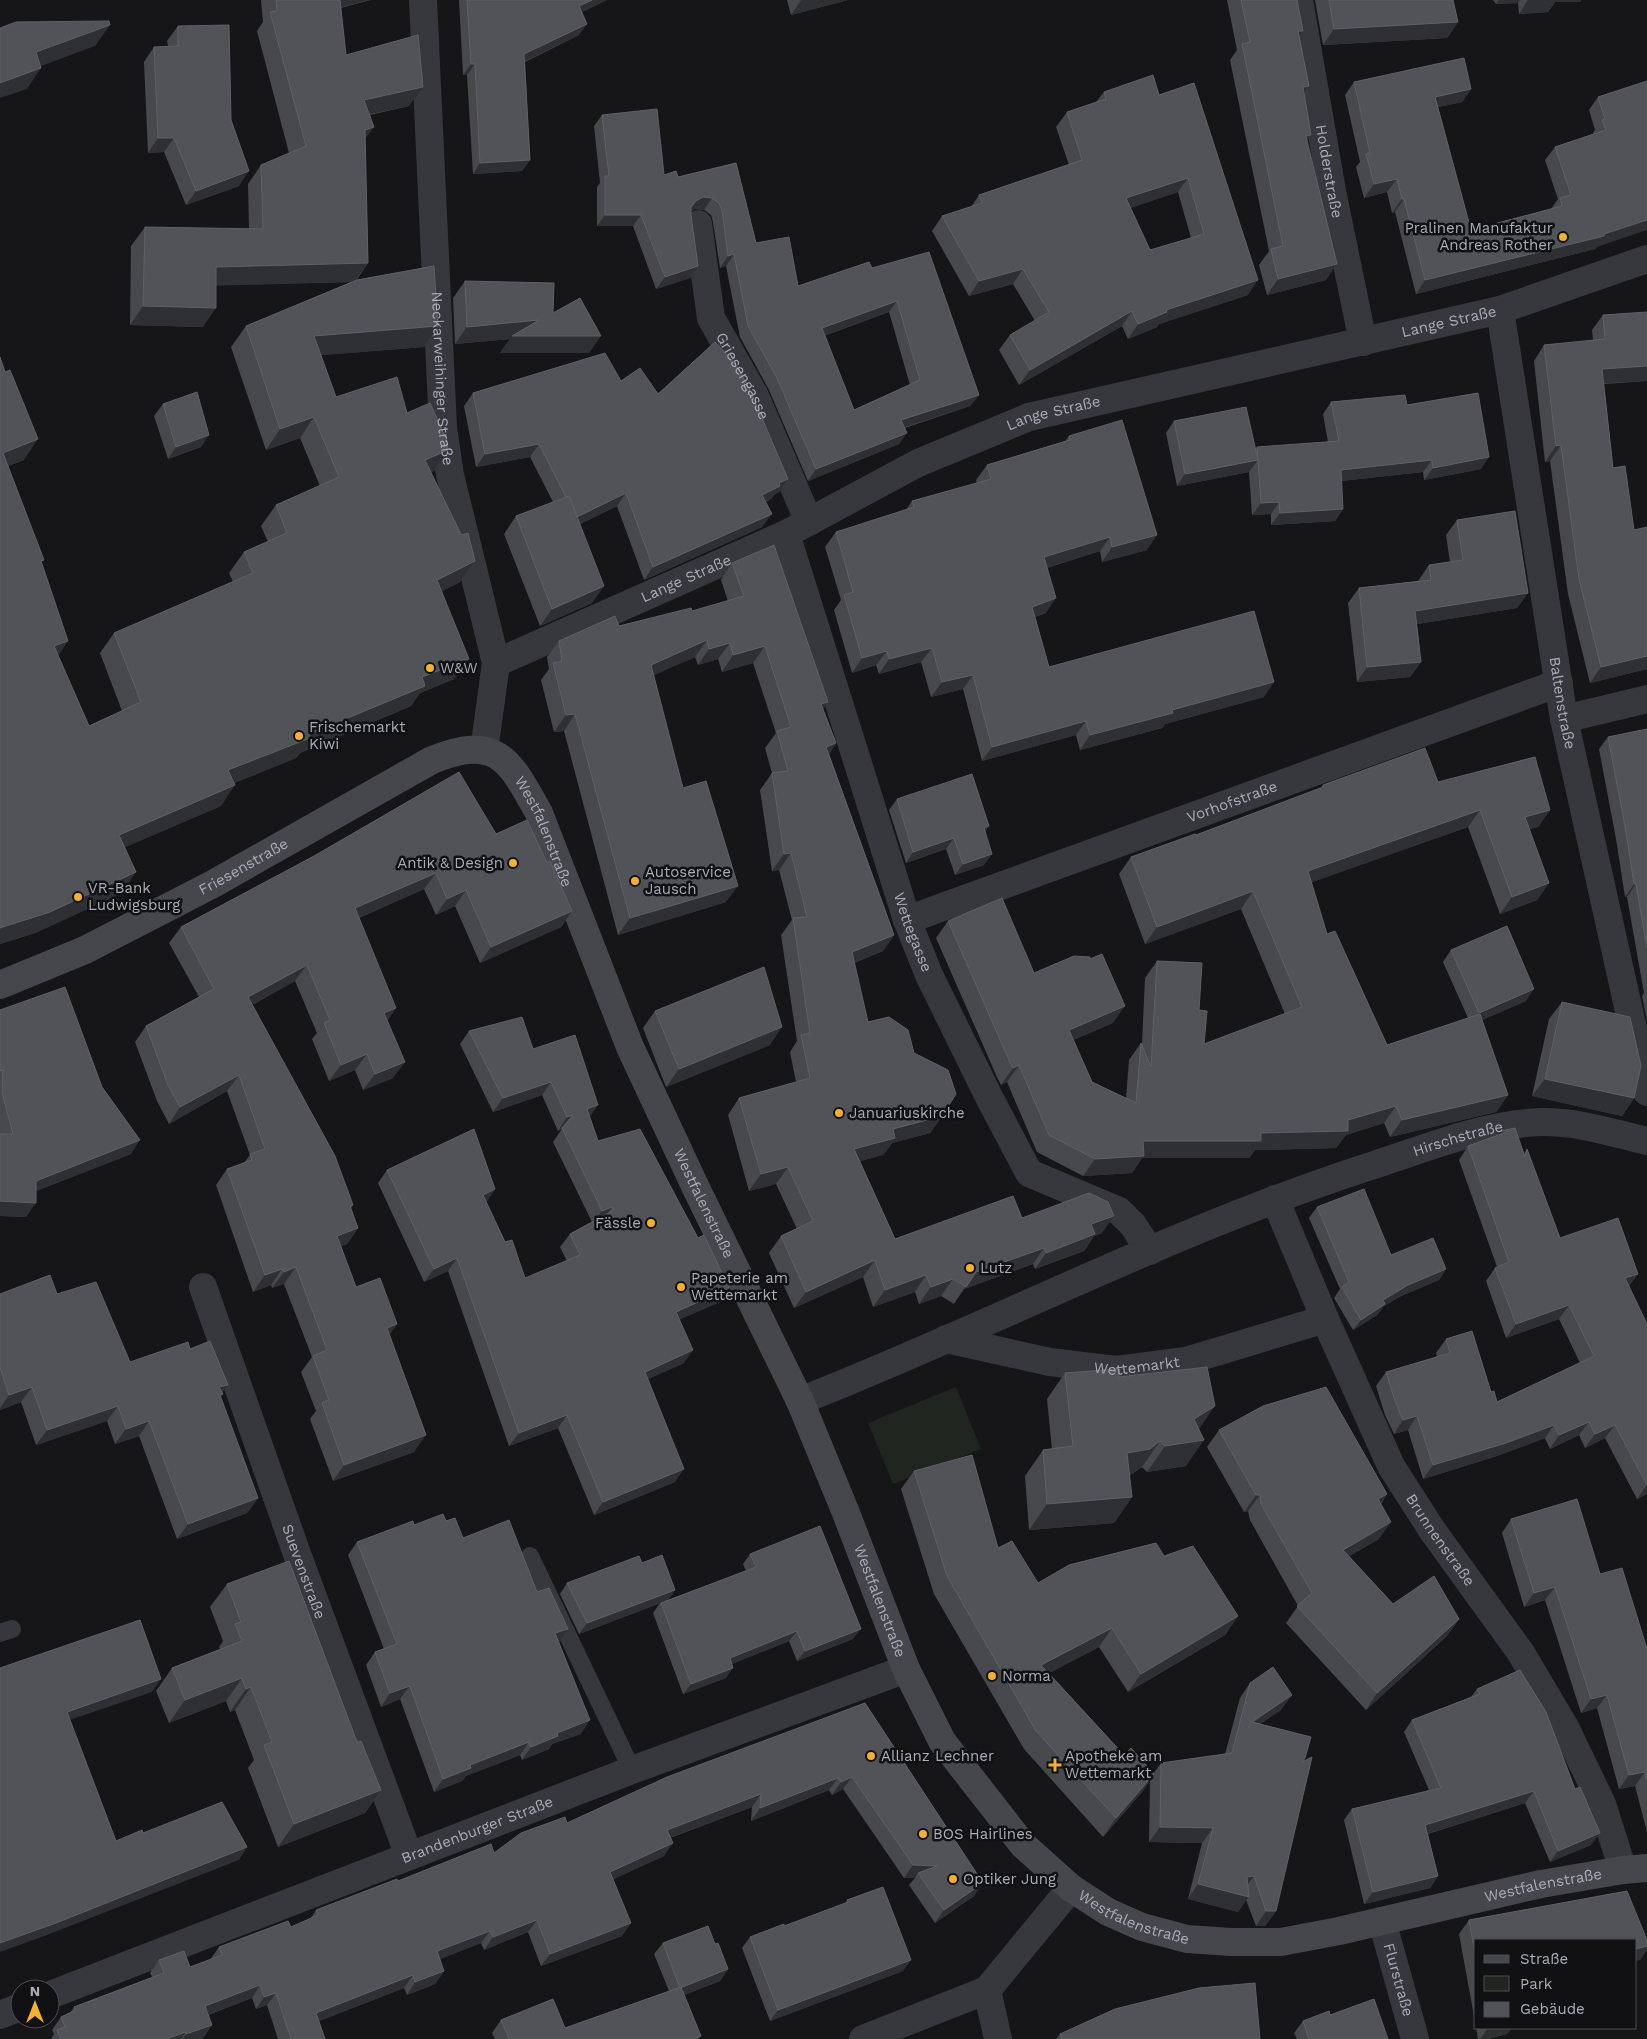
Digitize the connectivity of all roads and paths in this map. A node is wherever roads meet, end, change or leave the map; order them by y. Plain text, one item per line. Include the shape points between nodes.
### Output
1 (423, 0) edge
2 (1298, 0) edge
3 (698, 224) dead end
4 (1647, 259) edge
5 (1500, 310) junction
6 (1363, 342) junction
7 (798, 528) junction
8 (496, 663) junction
9 (1558, 683) junction
10 (1647, 699) edge
11 (1564, 719) junction
12 (484, 751) junction
13 (907, 920) junction
14 (0, 985) edge
15 (1647, 1092) edge
16 (1647, 1141) edge
17 (1275, 1199) junction
18 (1150, 1251) junction
19 (202, 1287) dead end
20 (1325, 1319) junction
21 (946, 1340) junction
22 (800, 1401) junction
23 (530, 1556) dead end
24 (906, 1669) junction
25 (632, 1770) junction
26 (409, 1856) junction
27 (1635, 1869) edge
28 (1071, 1888) junction
29 (1382, 1921) junction
30 (987, 1990) junction
31 (60, 1991) edge
32 (863, 2039) edge
33 (998, 2039) edge
34 (1415, 2039) edge

1 - 8 street, Neckarweihinger Straße via 443,428 450,475
2 - 6 street, Holderstraße
3 - 7 street, Griesengasse via 711,318 755,396
4 - 5 street, Lange Straße
5 - 6 street, Lange Straße
5 - 9 street, Baltenstraße
6 - 7 street, Lange Straße via 1029,416 918,463
7 - 8 street, Lange Straße
7 - 13 street, Wettegasse
8 - 12 street, Neckarweihinger Straße
9 - 11 street, Baltenstraße
9 - 13 street, Vorhofstraße
10 - 11 street
11 - 15 street, Baltenstraße
12 - 14 main road, Friesenstraße via 472,748 432,760 213,884 85,950
12 - 22 main road, Westfalenstraße via 496,754 511,767 539,813 630,1047
13 - 18 street, Wettegasse via 929,976 1029,1173 1119,1211
16 - 17 street, Hirschstraße via 1578,1125 1542,1122 1503,1125
17 - 18 street
17 - 20 street, Brunnenstraße
18 - 21 street
19 - 26 street, Suevenstraße
20 - 21 street, Wettemarkt via 1186,1361 1116,1370 1050,1362
20 - 27 street, Brunnenstraße via 1391,1466 1432,1530 1521,1653 1566,1729
21 - 22 street
22 - 24 main road, Westfalenstraße
23 - 25 lane
24 - 25 street, Brandenburger Straße
24 - 28 main road, Westfalenstraße via 952,1755 1023,1845
25 - 26 street, Brandenburger Straße
26 - 31 street, Brandenburger Straße
27 - 29 main road, Westfalenstraße via 1542,1884
28 - 29 main road, Westfalenstraße via 1108,1912 1142,1927 1187,1939 1281,1942
28 - 30 street
29 - 34 street, Flurstraße
30 - 32 street
30 - 33 street

